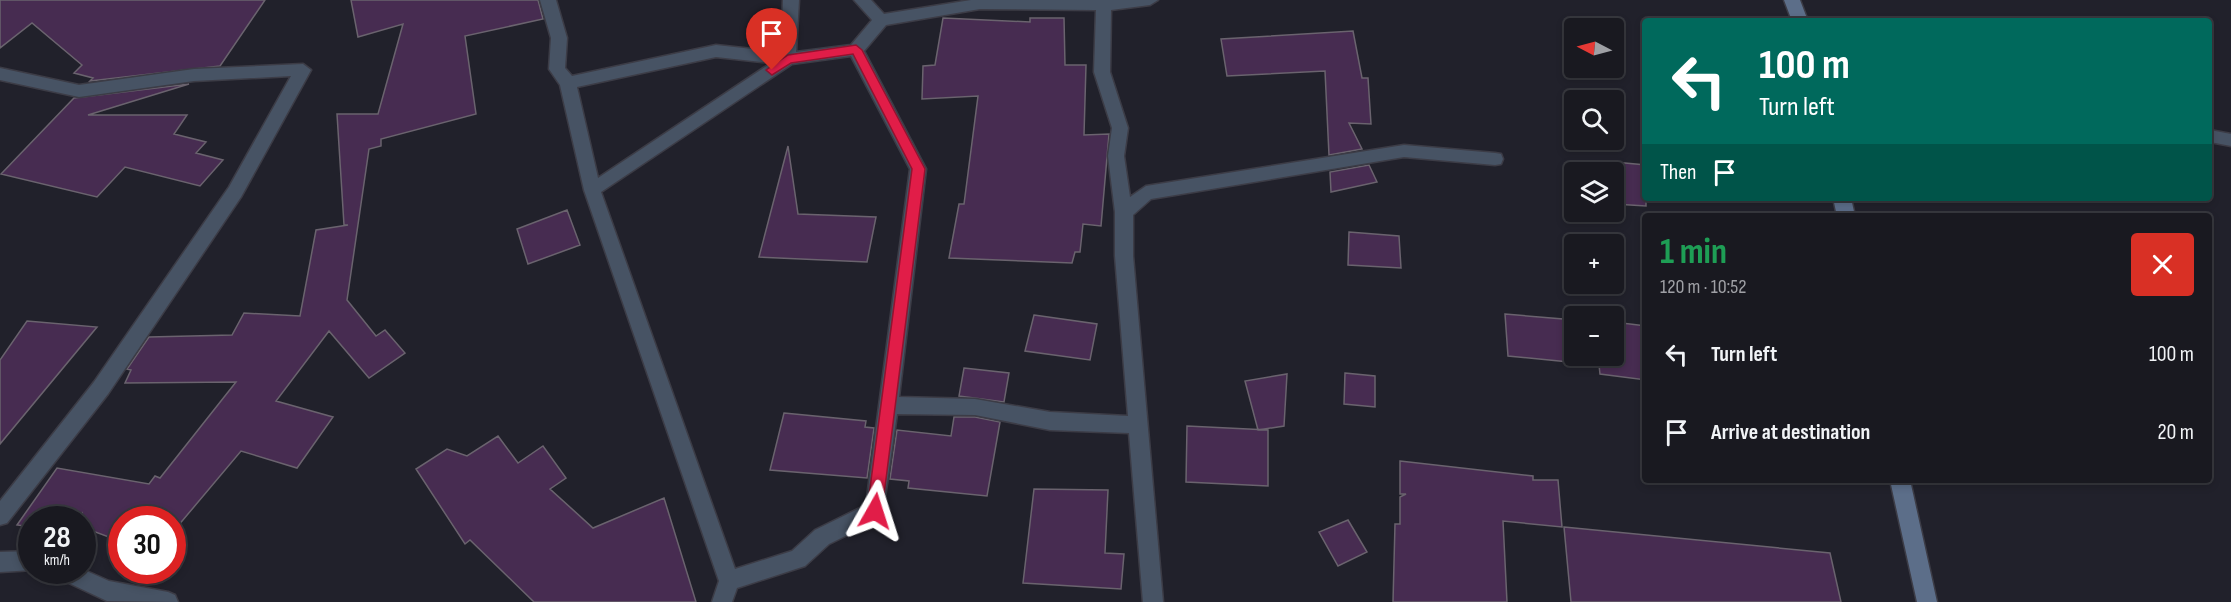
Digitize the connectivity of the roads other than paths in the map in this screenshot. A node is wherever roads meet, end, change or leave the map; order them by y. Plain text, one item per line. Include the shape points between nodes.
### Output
1 (548, 0) edge
2 (791, 0) edge
3 (862, 0) edge
4 (1150, 0) edge
5 (1792, 0) edge
6 (979, 2) edge
7 (1104, 5) junction
8 (1799, 18) edge
9 (881, 20) junction
10 (856, 50) junction
11 (788, 59) junction
12 (0, 74) edge
13 (568, 83) junction
14 (2212, 136) edge
15 (2231, 140) edge
16 (1495, 159) dead end
17 (592, 190) junction
18 (1124, 212) junction
19 (887, 405) junction
20 (1138, 425) junction
21 (1901, 483) edge
22 (0, 516) edge
23 (0, 561) edge
24 (18, 561) edge
25 (729, 581) junction
26 (92, 584) edge
27 (168, 602) edge
28 (722, 602) edge
29 (1153, 602) edge
30 (1927, 602) edge

1 - 13 street via 559,38 557,69
2 - 11 street
3 - 9 street
4 - 7 street
5 - 8 main road
6 - 7 street
6 - 9 street
7 - 18 street via 1102,72 1120,128 1116,156
9 - 10 street
10 - 11 street
10 - 19 street via 918,169
11 - 13 street via 716,51
11 - 17 street
12 - 22 street via 79,91 194,75 303,70 235,192 101,388
13 - 17 street
14 - 15 street
16 - 18 street via 1404,151 1146,193
17 - 25 street
18 - 20 street
19 - 20 street via 975,407 1050,421
19 - 25 street via 875,511 822,537 798,559
20 - 29 street
21 - 30 main road
23 - 24 street
25 - 28 street
26 - 27 street via 107,591

